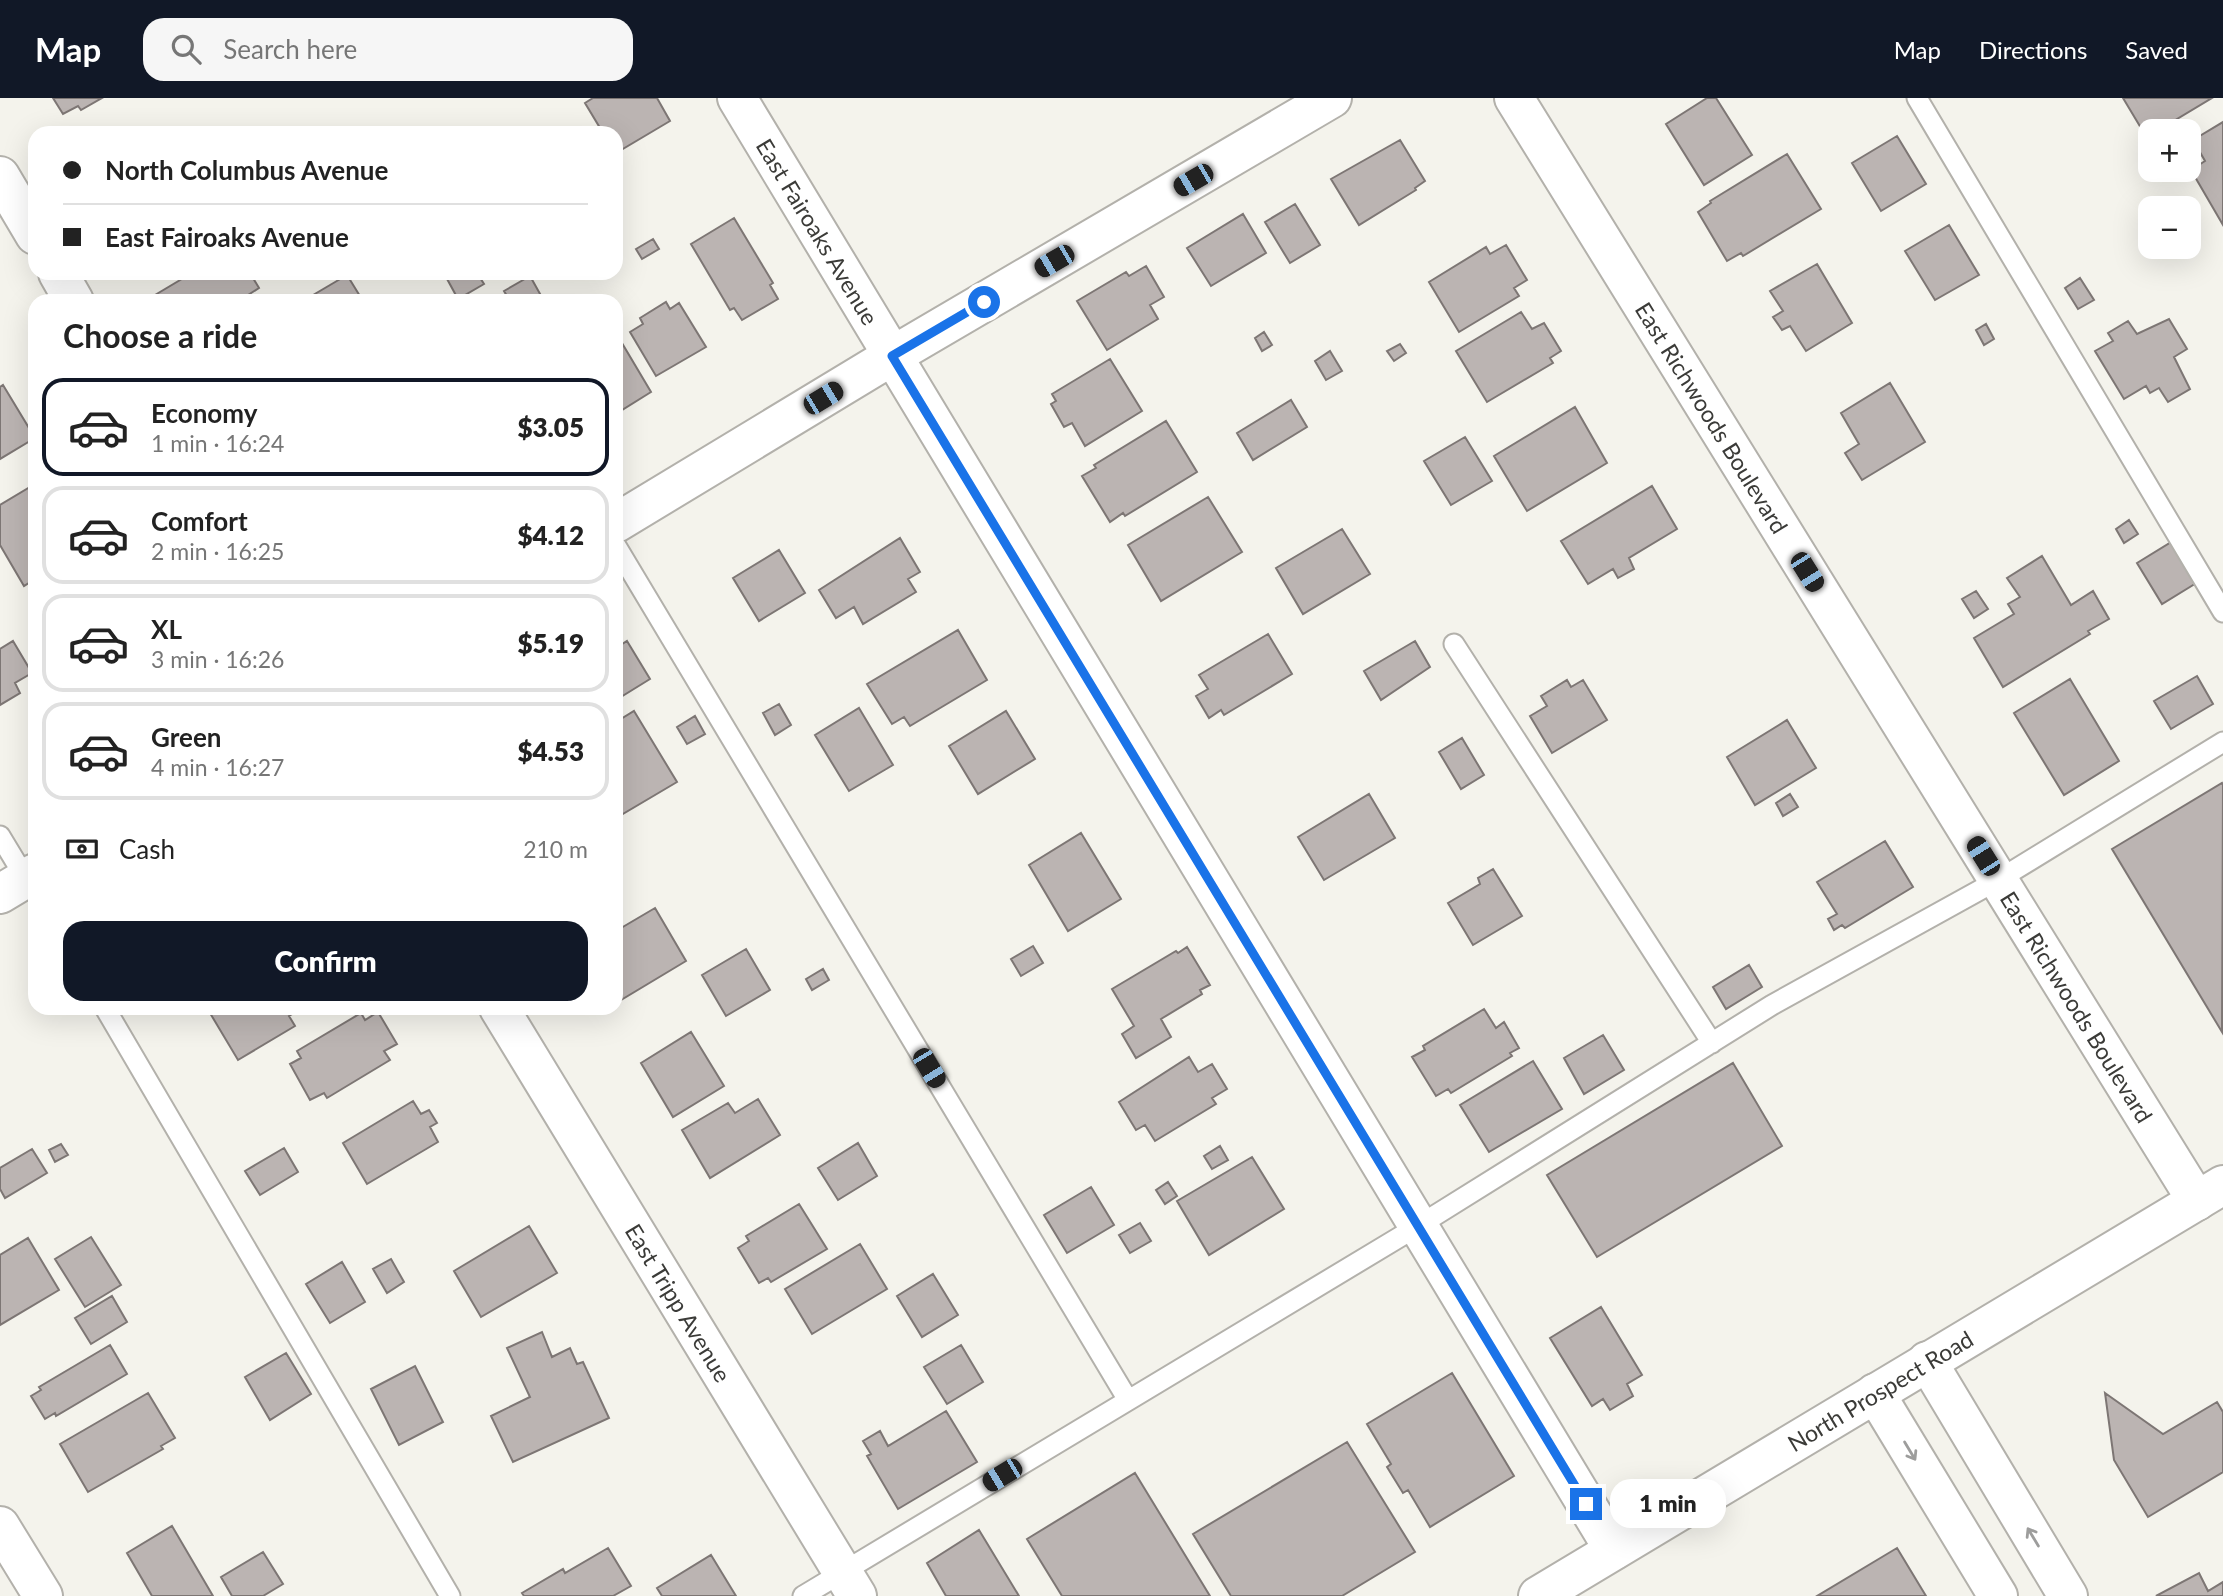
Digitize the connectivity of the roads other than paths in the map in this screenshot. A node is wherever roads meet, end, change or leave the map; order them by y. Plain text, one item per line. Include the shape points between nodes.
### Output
1 (737, 98) edge
2 (1332, 98) edge
3 (1514, 98) edge
4 (1917, 98) edge
5 (0, 176) edge
6 (28, 223) edge
7 (892, 356) junction
8 (623, 519) edge
9 (623, 558) edge
10 (2223, 612) edge
11 (1454, 644) dead end
12 (2223, 742) edge
13 (0, 836) edge
14 (1998, 880) junction
15 (24, 885) edge
16 (109, 1015) edge
17 (503, 1015) edge
18 (1712, 1043) junction
19 (2210, 1193) edge
20 (1418, 1226) junction
21 (1927, 1361) junction
22 (1875, 1393) junction
23 (1128, 1400) junction
24 (0, 1525) edge
25 (1614, 1550) junction
26 (850, 1584) edge
27 (43, 1596) edge
28 (450, 1596) edge
29 (803, 1596) edge
30 (1538, 1596) edge
31 (1998, 1596) edge
32 (2068, 1596) edge

1 - 7 street, East Fairoaks Avenue
2 - 7 street
3 - 14 street, East Richwoods Boulevard
4 - 10 lane
5 - 6 street
7 - 8 street
7 - 20 street, East Fairoaks Avenue
9 - 23 lane
11 - 18 lane
12 - 14 lane
13 - 15 lane
14 - 18 lane via 1772,1004
14 - 19 street, East Richwoods Boulevard
16 - 28 lane
17 - 26 street, East Tripp Avenue
18 - 20 lane
19 - 21 street, North Prospect Road
20 - 23 lane
20 - 25 street, East Fairoaks Avenue
21 - 22 street, North Prospect Road
32 -> 21 street
22 - 25 street, North Prospect Road
22 -> 31 street
23 - 26 lane
24 - 27 street
25 - 30 street, North Prospect Road
26 - 29 lane

